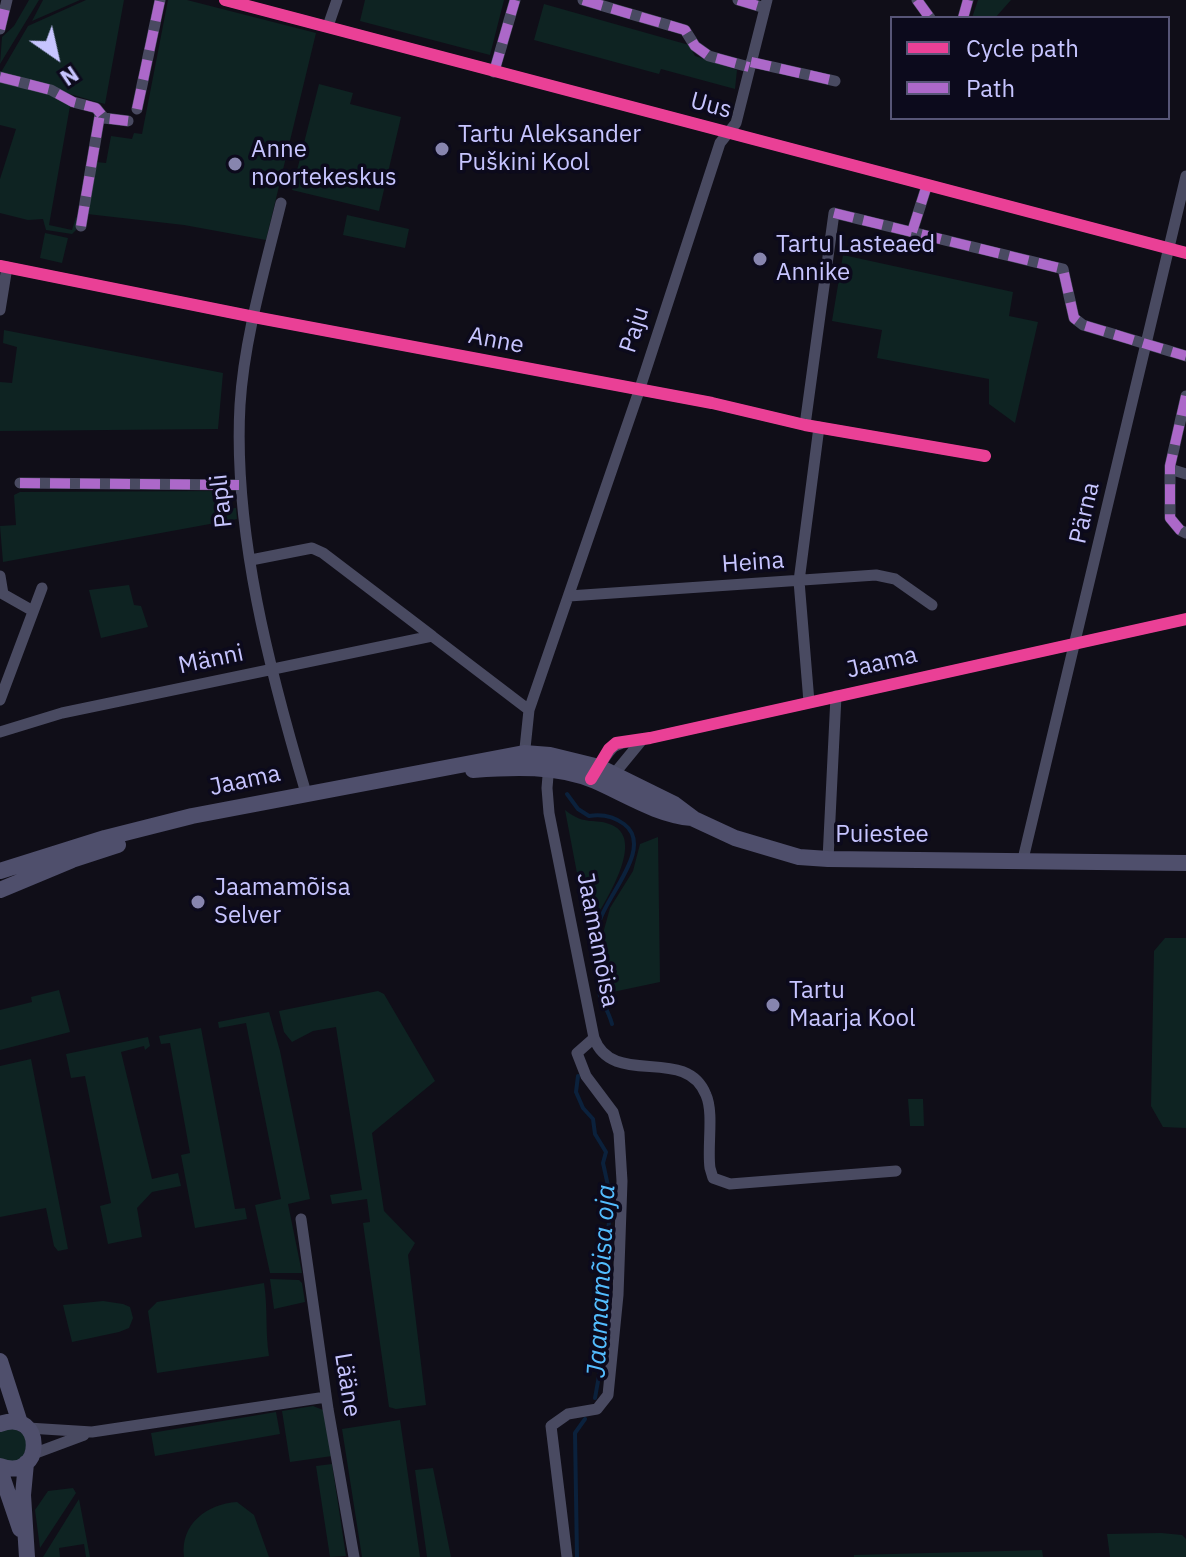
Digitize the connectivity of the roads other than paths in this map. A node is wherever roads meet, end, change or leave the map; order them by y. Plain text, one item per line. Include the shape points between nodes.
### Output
1 (7, 0) edge
2 (160, 0) edge
3 (225, 0) edge
4 (337, 0) edge
5 (515, 0) edge
6 (583, 0) edge
7 (738, 0) edge
8 (766, 4) edge
9 (328, 26) junction
10 (0, 29) edge
11 (750, 64) junction
12 (494, 72) junction
13 (0, 77) edge
14 (835, 81) dead end
15 (137, 109) dead end
16 (100, 114) junction
17 (128, 121) dead end
18 (727, 133) junction
19 (1186, 176) edge
20 (927, 185) junction
21 (281, 203) dead end
22 (81, 226) dead end
23 (912, 232) junction
24 (1170, 248) junction
25 (1186, 253) edge
26 (3, 266) edge
27 (0, 310) edge
28 (254, 317) junction
29 (1147, 343) junction
30 (1186, 356) edge
31 (639, 391) junction
32 (1186, 396) edge
33 (805, 425) junction
34 (819, 427) junction
35 (985, 456) dead end
36 (1170, 469) junction
37 (1186, 474) edge
38 (20, 483) dead end
39 (239, 485) junction
40 (1186, 533) edge
41 (251, 560) junction
42 (0, 576) edge
43 (799, 581) junction
44 (42, 588) dead end
45 (569, 596) junction
46 (932, 605) dead end
47 (33, 611) junction
48 (1186, 619) edge
49 (432, 636) junction
50 (1076, 643) junction
51 (273, 669) junction
52 (836, 696) junction
53 (0, 700) edge
54 (809, 702) junction
55 (529, 710) junction
56 (0, 732) edge
57 (642, 739) junction
58 (524, 761) junction
59 (550, 762) junction
60 (602, 777) junction
61 (306, 793) junction
62 (828, 859) junction
63 (1023, 859) junction
64 (1186, 863) edge
65 (0, 871) edge
66 (0, 890) edge
67 (594, 1038) junction
68 (896, 1171) dead end
69 (301, 1219) dead end
70 (0, 1361) edge
71 (326, 1397) junction
72 (0, 1424) edge
73 (24, 1426) junction
74 (92, 1432) junction
75 (29, 1458) junction
76 (0, 1468) edge
77 (26, 1552) edge
78 (354, 1557) edge
79 (567, 1557) edge

1 - 10 street
2 - 15 street
3 - 9 street, Uus
4 - 9 street
5 - 12 street
6 - 11 street via 685,30 709,56
7 - 8 street
8 - 11 street, Paju
9 - 12 street, Uus
11 - 14 street
11 - 18 street, Paju via 736,123
12 - 18 street, Uus
13 - 16 street via 51,90
16 - 17 street
16 - 22 street
18 - 20 street, Uus
18 - 31 street, Paju
19 - 24 street, Pärna
20 - 23 street
20 - 24 street, Uus
21 - 28 street, Papli
23 - 29 street via 1063,269 1074,318
23 - 33 street via 834,213
24 - 25 street, Uus
24 - 29 street, Pärna
26 - 27 street
26 - 28 street, Anne
28 - 31 street, Anne
28 - 39 street, Papli via 240,403
29 - 30 street
29 - 50 street, Pärna
31 - 33 street, Anne
31 - 45 street, Paju
32 - 36 street
33 - 34 street, Anne
34 - 35 street, Anne
34 - 43 street
36 - 37 street
36 - 40 street via 1170,518
38 - 39 street
39 - 41 street, Papli
41 - 49 street via 312,548
41 - 51 street, Papli
42 - 47 street via 3,594
43 - 45 street, Heina
43 - 46 street, Heina via 876,575 895,579
43 - 54 street
44 - 47 street
45 - 55 street, Paju
47 - 53 street
48 - 50 street, Jaama
49 - 51 street, Männi
49 - 55 street
50 - 52 street, Jaama
50 - 63 street, Pärna
51 - 56 street, Männi via 62,713
51 - 61 street, Papli
52 - 54 street, Jaama
52 - 62 street
54 - 57 street, Jaama
55 - 58 street, Paju
57 - 60 street
57 - 60 street, Jaama via 616,743
58 - 59 main road, Jaama
58 - 61 main road, Jaama
58 - 66 main road, Jaama via 149,834
59 - 60 main road, Jaama
59 - 67 street, Jaamamõisa via 549,813
60 - 62 main road, Puiestee via 674,804 735,838 799,857
61 - 65 main road, Jaama via 144,827
62 - 63 main road, Puiestee
63 - 64 main road, Puiestee
67 - 68 street via 609,1058 624,1065 677,1069 700,1084 708,1100 710,1168 720,1182
67 - 79 street, Jaamamõisa via 577,1053 586,1076 613,1112 619,1133 618,1295 608,1395 597,1409 568,1414 551,1426
69 - 71 street, Lääne
70 - 73 main road
71 - 74 street
71 - 78 street, Lääne
72 - 73 main road
73 - 74 street
73 - 75 main road via 35,1443
74 - 75 street
75 - 76 main road
75 - 77 main road via 23,1495
76 - 77 main road

